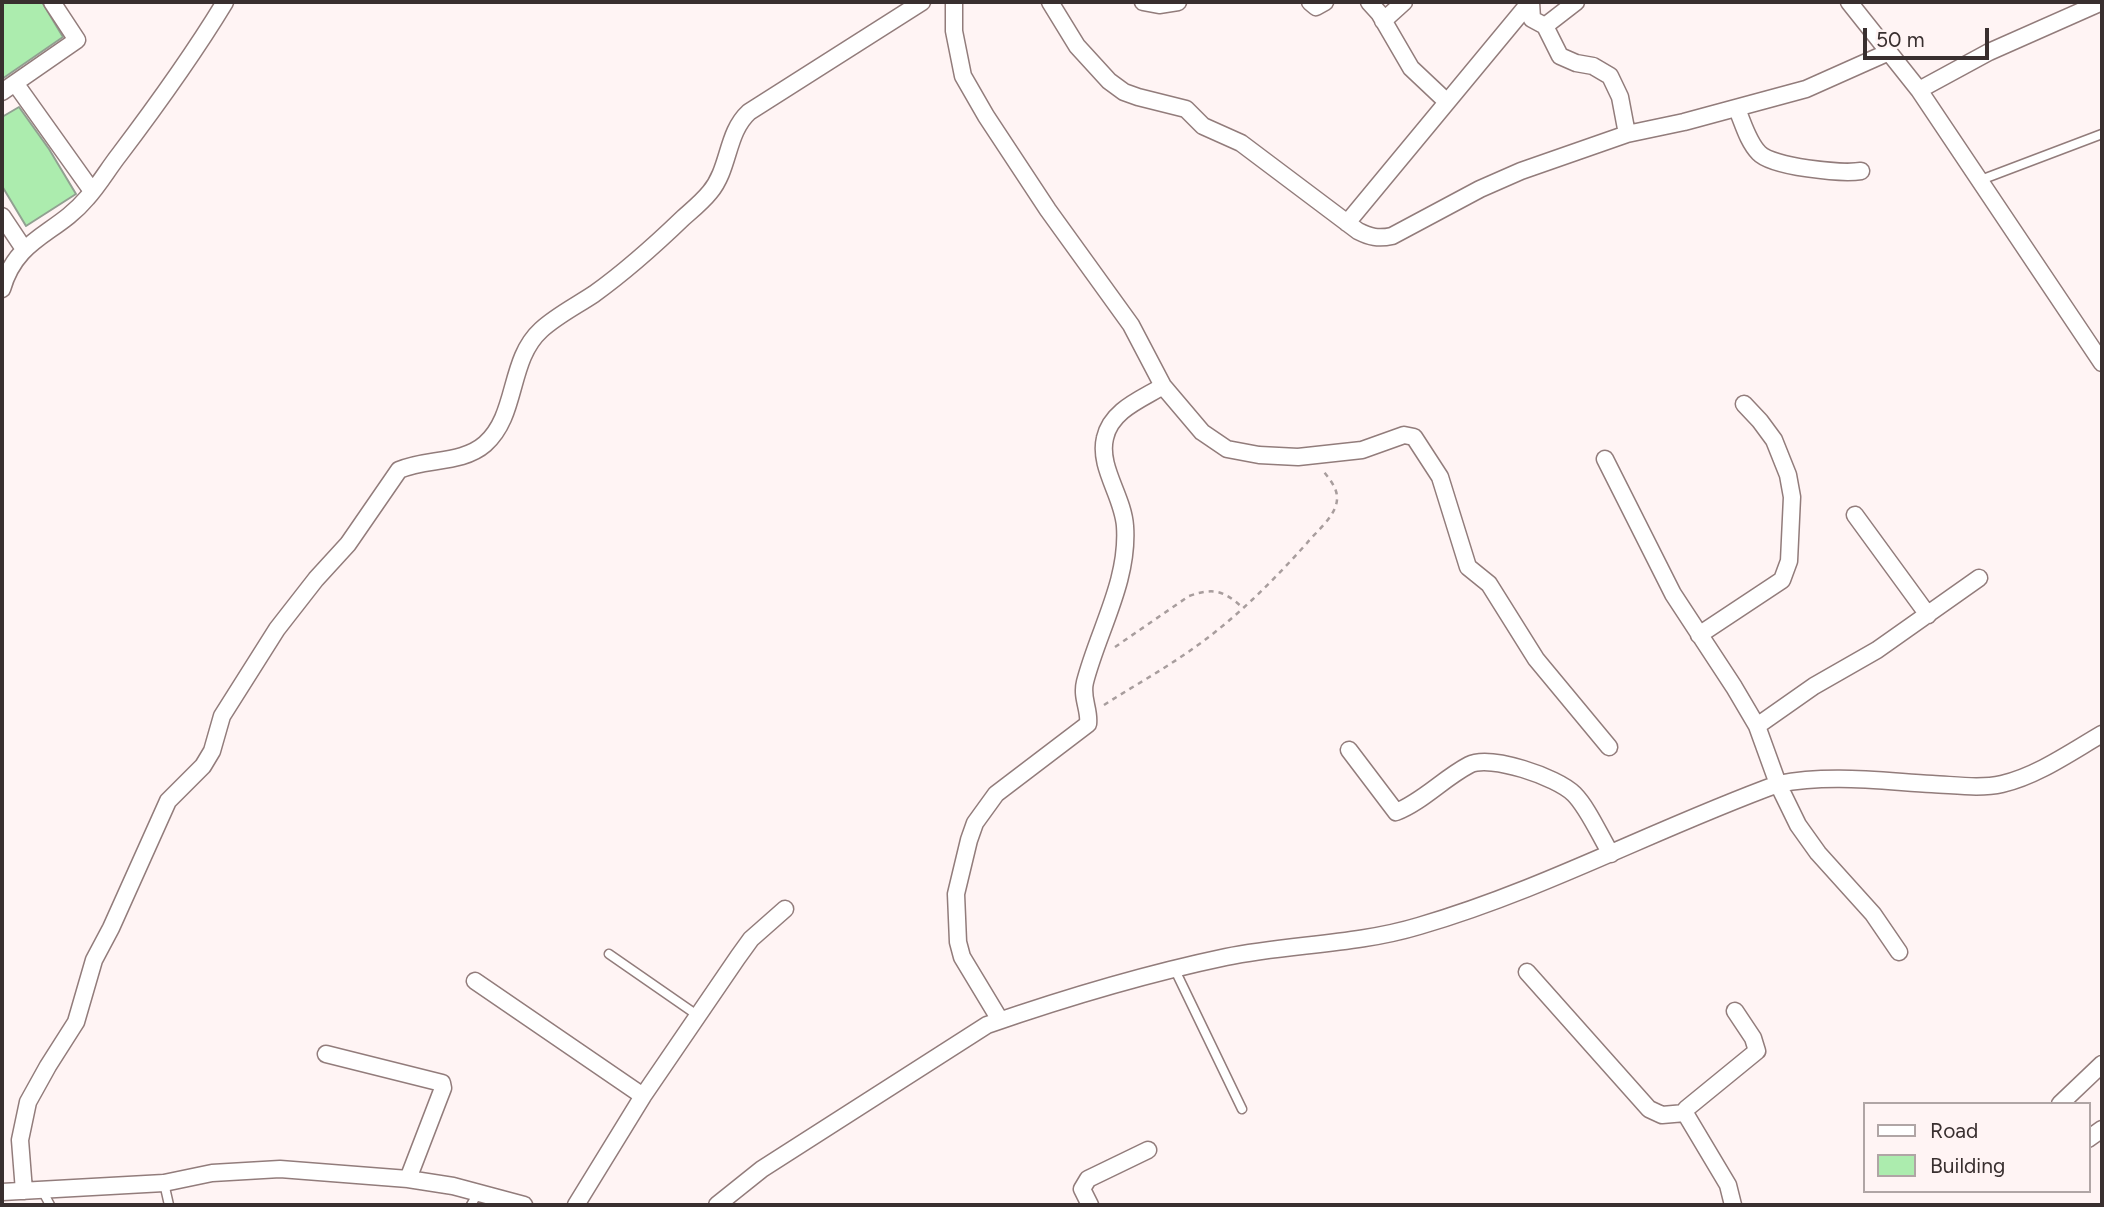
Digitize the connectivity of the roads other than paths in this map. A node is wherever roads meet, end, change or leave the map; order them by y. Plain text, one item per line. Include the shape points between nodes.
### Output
1 (52, 2) edge
2 (225, 2) edge
3 (922, 2) edge
4 (954, 2) edge
5 (1050, 2) edge
6 (1143, 2) edge
7 (1178, 2) edge
8 (1310, 2) edge
9 (1325, 2) edge
10 (1369, 2) edge
11 (1404, 2) edge
12 (1530, 2) edge
13 (1576, 2) edge
14 (1849, 2) edge
15 (2102, 2) edge
16 (1383, 21) junction
17 (1545, 26) junction
18 (1889, 52) junction
19 (8, 88) edge
20 (1919, 90) junction
21 (1446, 102) junction
22 (1737, 109) junction
23 (1628, 134) junction
24 (2102, 134) edge
25 (1861, 171) dead end
26 (1978, 181) junction
27 (92, 191) junction
28 (2, 216) edge
29 (1347, 223) junction
30 (24, 249) junction
31 (2, 289) edge
32 (2102, 363) edge
33 (1163, 386) junction
34 (1744, 404) dead end
35 (1605, 459) dead end
36 (1855, 515) dead end
37 (1979, 578) dead end
38 (1928, 615) junction
39 (1699, 635) junction
40 (1756, 726) junction
41 (2102, 734) edge
42 (1609, 747) dead end
43 (1349, 750) dead end
44 (1777, 784) junction
45 (1611, 854) junction
46 (785, 909) dead end
47 (1899, 953) dead end
48 (609, 954) dead end
49 (1175, 970) junction
50 (1527, 972) dead end
51 (475, 981) dead end
52 (1735, 1011) dead end
53 (697, 1015) junction
54 (1000, 1020) junction
55 (326, 1054) dead end
56 (2102, 1064) edge
57 (643, 1096) junction
58 (2062, 1102) edge
59 (1242, 1109) dead end
60 (1685, 1113) junction
61 (1149, 1150) dead end
62 (408, 1180) junction
63 (163, 1183) junction
64 (42, 1190) junction
65 (24, 1191) junction
66 (2, 1192) edge
67 (475, 1199) edge
68 (50, 1205) edge
69 (169, 1205) edge
70 (524, 1205) edge
71 (576, 1205) edge
72 (717, 1205) edge
73 (1090, 1205) edge
74 (1733, 1205) edge

1 - 19 street via 78,38
2 - 27 street
3 - 65 street via 739,121 726,164 709,193 652,248 531,342 501,423 489,440 461,457 399,470 348,544 276,629 226,708 203,766 168,802 94,960 76,1022 28,1102 20,1140
4 - 33 street via 954,31 963,76 1048,210 1131,325
5 - 29 street via 1077,46 1109,81 1138,97 1181,106 1203,126 1241,143
6 - 7 street
8 - 9 street via 1316,7
10 - 16 street
11 - 16 street
12 - 17 street via 1532,19
12 - 21 street
13 - 17 street
14 - 18 street
15 - 20 street via 1989,52
16 - 21 street via 1411,68
17 - 23 street via 1560,56 1610,76
18 - 20 street
18 - 22 street via 1806,89
19 - 27 street
20 - 26 street
21 - 29 street
22 - 23 street
22 - 25 street via 1753,147 1768,160 1841,173
23 - 29 street via 1521,171 1392,236 1368,236
24 - 26 lane
26 - 32 street
27 - 30 street via 70,216
28 - 30 street
30 - 31 street via 6,273
33 - 42 street via 1202,432 1227,449 1259,455 1312,455 1362,450 1404,435 1414,437 1440,477 1468,568 1489,584 1536,659
33 - 54 street via 1118,413 1104,439 1125,542 1114,597 1083,694 1088,724 996,794 969,840 956,894 958,942 962,957
34 - 39 street via 1774,440 1788,475 1792,497 1789,561 1782,580
35 - 39 street via 1662,574
36 - 38 street
37 - 38 street
38 - 40 street
39 - 40 street
40 - 44 street
41 - 44 street via 2050,764 2000,784 1833,778
43 - 45 street via 1396,812 1480,761 1498,762 1555,781 1576,795
44 - 45 street
44 - 47 street via 1818,853 1873,914
45 - 49 street via 1516,894 1418,927 1227,957
46 - 53 street via 751,939
48 - 53 lane
49 - 54 street
49 - 59 lane
50 - 60 street via 1649,1109 1662,1115
51 - 57 street
52 - 60 street via 1756,1051
53 - 57 street
54 - 72 street via 762,1169
55 - 62 street via 442,1083
56 - 58 street
57 - 71 street
60 - 74 street via 1728,1185
61 - 73 street via 1088,1179 1082,1189
62 - 63 street via 280,1169 212,1173
62 - 67 street via 453,1186
63 - 64 street
63 - 69 lane
64 - 65 street
64 - 68 lane
65 - 66 street
67 - 70 street

